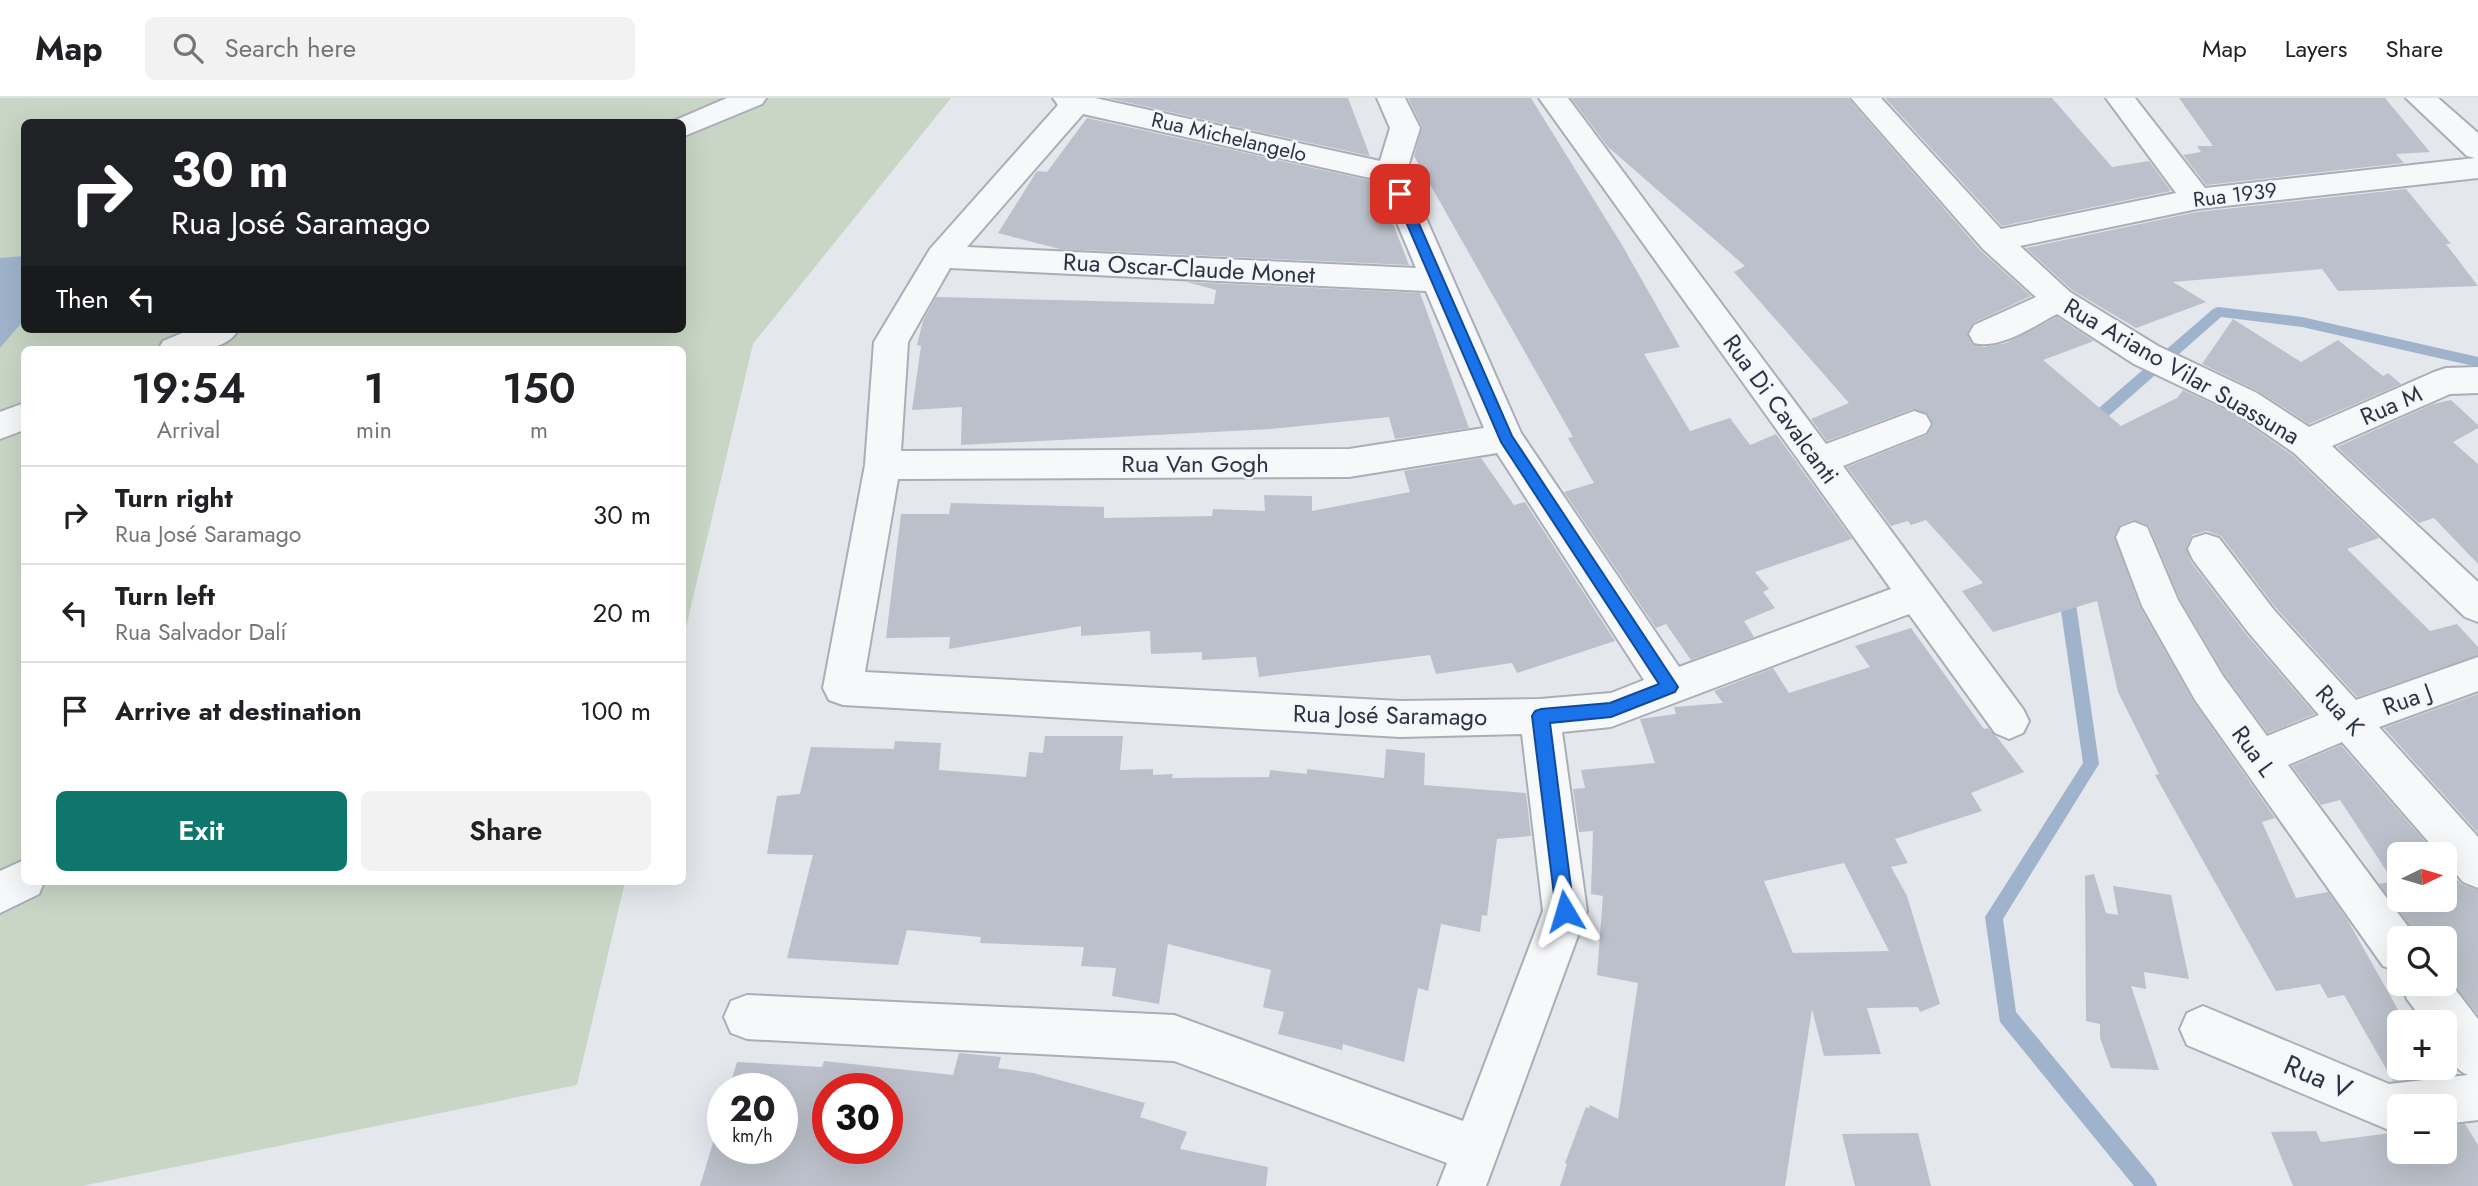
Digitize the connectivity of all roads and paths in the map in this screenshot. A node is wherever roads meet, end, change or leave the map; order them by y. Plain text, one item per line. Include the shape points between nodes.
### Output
1 (752, 98) edge
2 (1391, 98) edge
3 (1553, 98) edge
4 (1865, 98) edge
5 (2120, 98) edge
6 (2420, 98) edge
7 (1072, 100) edge
8 (686, 126) edge
9 (2478, 149) edge
10 (2478, 167) edge
11 (1391, 173) junction
12 (2196, 199) junction
13 (1994, 241) junction
14 (941, 257) junction
15 (1437, 280) junction
16 (2059, 300) junction
17 (214, 333) edge
18 (1986, 334) dead end
19 (184, 346) edge
20 (2478, 380) edge
21 (21, 417) edge
22 (1914, 424) dead end
23 (0, 426) edge
24 (1506, 438) junction
25 (2306, 443) junction
26 (1819, 461) junction
27 (883, 465) junction
28 (2134, 537) dead end
29 (2206, 549) dead end
30 (1917, 595) junction
31 (2478, 606) edge
32 (2478, 674) edge
33 (1670, 687) junction
34 (1541, 716) junction
35 (2350, 720) junction
36 (2009, 721) dead end
37 (2259, 758) junction
38 (2478, 868) edge
39 (21, 882) edge
40 (0, 893) edge
41 (2387, 934) edge
42 (2432, 996) edge
43 (747, 1017) dead end
44 (2203, 1030) dead end
45 (2478, 1056) edge
46 (2478, 1097) edge
47 (1469, 1168) edge

1 - 8 street
2 - 11 street via 1405,128
3 - 26 street, Rua Di Cavalcanti
4 - 13 street, Rua Ariano Vilar Suassuna
5 - 12 street
6 - 9 street
7 - 11 street, Rua Michelangelo
7 - 14 street
10 - 12 street, Rua 1939
11 - 15 street
12 - 13 street, Rua 1939
13 - 16 street, Rua Ariano Vilar Suassuna
14 - 15 street, Rua Oscar-Claude Monet
14 - 27 street via 891,342
15 - 24 street
16 - 18 street
16 - 25 street, Rua Ariano Vilar Suassuna via 2146,355 2245,402
17 - 19 street
20 - 25 street, Rua M via 2445,381
21 - 23 street
22 - 26 street
24 - 27 street, Rua Van Gogh via 1349,463
24 - 33 street
25 - 31 street, Rua Ariano Vilar Suassuna
26 - 30 street, Rua Di Cavalcanti
27 - 34 street, Rua José Saramago via 843,688 1400,719
28 - 37 street, Rua L via 2161,606 2209,688
29 - 35 street, Rua K via 2261,621
30 - 33 street, Rua José Saramago
30 - 36 street, Rua Di Cavalcanti
32 - 35 street, Rua J
33 - 34 street, Rua José Saramago via 1611,710
34 - 47 street via 1565,911
35 - 37 street, Rua J
35 - 38 street, Rua K
37 - 41 street, Rua L
39 - 40 street
42 - 45 street
43 - 47 street via 1174,1038
44 - 46 street, Rua V via 2389,1107

